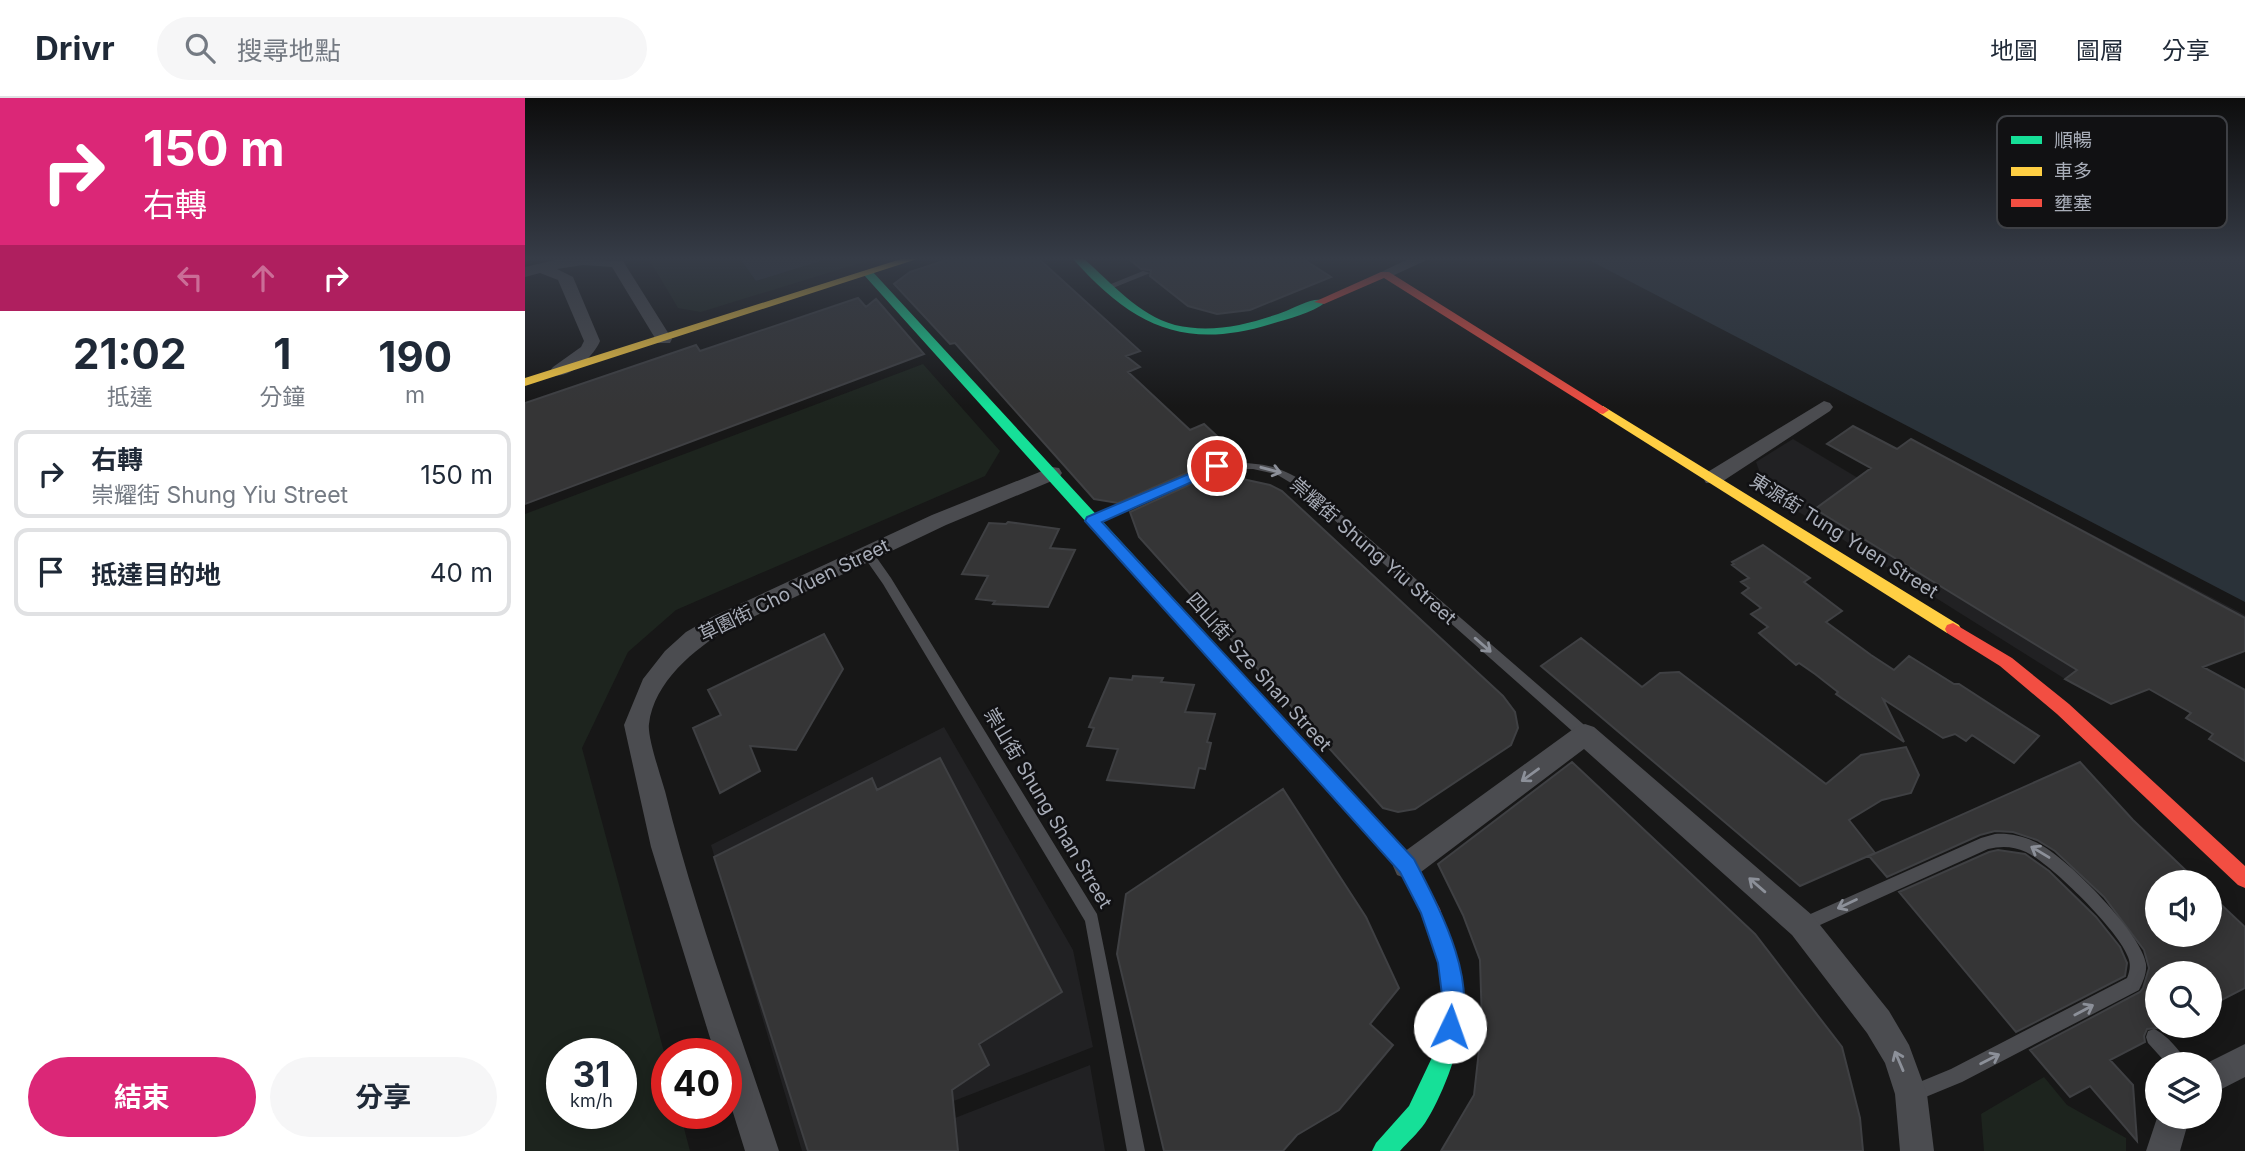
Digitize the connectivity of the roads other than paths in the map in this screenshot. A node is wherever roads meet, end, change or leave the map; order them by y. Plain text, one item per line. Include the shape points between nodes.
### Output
1 (578, 308) edge
2 (645, 308) edge
3 (759, 308) edge
4 (900, 308) edge
5 (1137, 308) edge
6 (1304, 308) edge
7 (1440, 308) edge
8 (664, 339) junction
9 (559, 371) junction
10 (525, 382) edge
11 (1824, 407) dead end
12 (1052, 473) junction
13 (1713, 478) junction
14 (1092, 521) junction
15 (868, 554) junction
16 (1585, 734) junction
17 (1407, 866) junction
18 (2245, 879) edge
19 (1802, 925) junction
20 (2155, 1038) edge
21 (2167, 1052) edge
22 (2245, 1060) edge
23 (2222, 1072) edge
24 (1911, 1094) junction
25 (2170, 1129) edge
26 (762, 1151) edge
27 (1136, 1151) edge
28 (1384, 1151) edge
29 (1917, 1151) edge
30 (2164, 1151) edge

1 - 9 street via 592,341 588,350
2 - 8 street
3 - 8 street
4 - 12 street, 四山街 Sze Shan Street
5 - 6 street via 1165,325 1225,331 1266,324
7 - 13 street, 東源街 Tung Yuen Street
8 - 9 street
9 - 10 street
11 - 13 street
12 - 14 street, 四山街 Sze Shan Street
12 - 15 street, 草園街 Cho Yuen Street
13 - 18 street, 東源街 Tung Yuen Street via 2007,662
14 -> 16 lane, 崇耀街 Shung Yiu Street via 1217,466 1279,471 1300,484
14 - 17 street, 四山街 Sze Shan Street
15 - 26 street, 草園街 Cho Yuen Street via 694,638 651,686 636,725 665,847
15 - 27 lane, 崇山街 Shung Shan Street via 1091,919
16 -> 17 street
19 -> 16 street, 崇耀街 Shung Yiu Street
17 - 28 street, 四山街 Sze Shan Street via 1430,909 1448,963 1453,1003 1441,1064 1417,1114
24 -> 19 street, 崇耀街 Shung Yiu Street via 1898,1056 1878,1022
24 -> 19 lane via 1956,1076 2133,984 2138,976 2136,954 2129,942 2051,859 2024,844 1996,839
20 - 21 lane
22 - 23 street
24 - 29 street, 崇耀街 Shung Yiu Street
25 - 30 street

